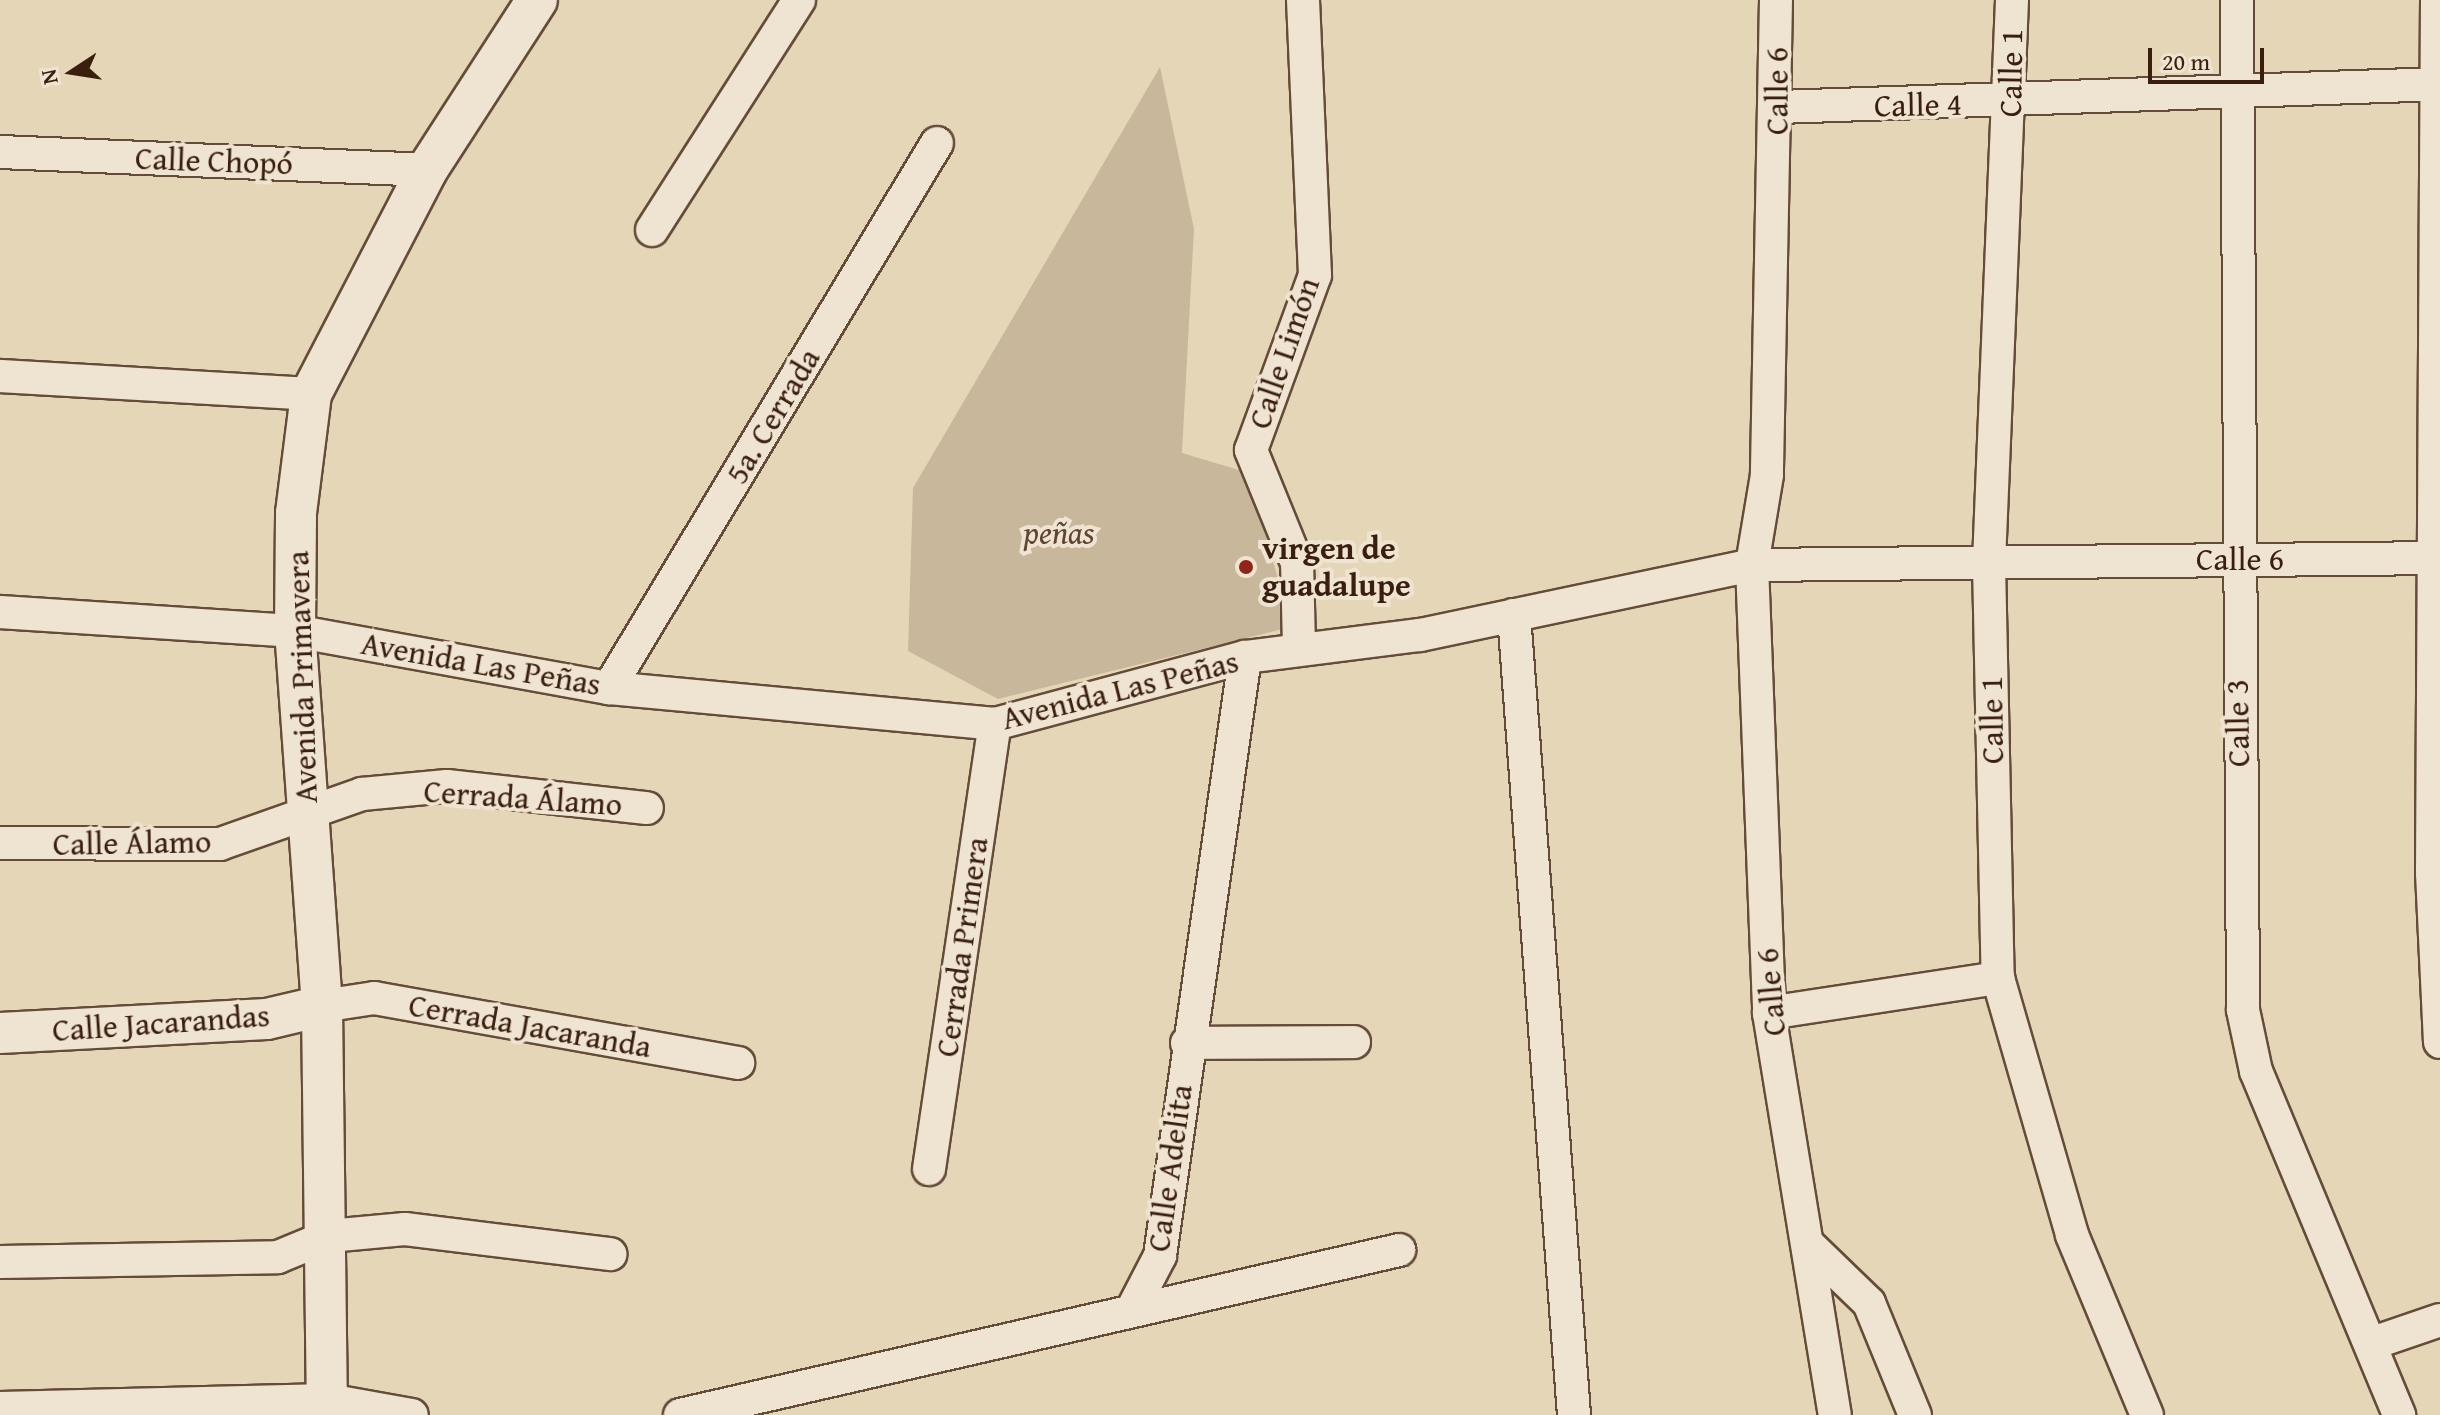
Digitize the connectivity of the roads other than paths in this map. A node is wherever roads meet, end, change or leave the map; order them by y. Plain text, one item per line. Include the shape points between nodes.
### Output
1 (537, 0) edge
2 (799, 0) edge
3 (1303, 0) edge
4 (1776, 0) edge
5 (2012, 0) edge
6 (2237, 0) edge
7 (2437, 0) edge
8 (2438, 84) edge
9 (2236, 91) junction
10 (2011, 103) junction
11 (1779, 107) junction
12 (937, 143) dead end
13 (0, 152) edge
14 (427, 170) junction
15 (652, 230) dead end
16 (0, 376) edge
17 (311, 394) junction
18 (2437, 558) edge
19 (2236, 559) junction
20 (1989, 563) junction
21 (1752, 565) junction
22 (0, 612) edge
23 (1514, 615) junction
24 (295, 631) junction
25 (1299, 648) junction
26 (1245, 657) junction
27 (609, 688) junction
28 (995, 724) junction
29 (647, 808) dead end
30 (308, 817) junction
31 (0, 843) edge
32 (1998, 978) junction
33 (322, 1006) junction
34 (1769, 1013) junction
35 (0, 1033) edge
36 (1354, 1042) dead end
37 (2440, 1042) edge
38 (1187, 1043) junction
39 (738, 1063) dead end
40 (929, 1169) dead end
41 (329, 1236) junction
42 (1810, 1246) junction
43 (1399, 1250) dead end
44 (610, 1254) dead end
45 (0, 1262) edge
46 (1133, 1308) junction
47 (2440, 1320) edge
48 (2373, 1343) junction
49 (0, 1408) edge
50 (327, 1408) edge
51 (412, 1415) edge
52 (680, 1415) edge
53 (1574, 1415) edge
54 (1835, 1415) edge
55 (1915, 1415) edge
56 (2147, 1415) edge
57 (2399, 1415) edge

1 - 14 street, Avenida Primavera
2 - 15 street
3 - 25 street, Calle Limón via 1315,275 1251,450 1297,563
4 - 11 street, Calle 6
5 - 10 street, Calle 1
6 - 9 street, Calle 3
7 - 8 street
8 - 9 street, Calle 4
8 - 18 street
9 - 10 street, Calle 4
9 - 19 street, Calle 3
10 - 11 street, Calle 4
10 - 20 street, Calle 1
11 - 21 street, Calle 6 via 1767,475
12 - 27 street, 5a. Cerrada
13 - 14 street, Calle Chopó
14 - 17 street, Avenida Primavera
16 - 17 street
17 - 24 street, Avenida Primavera via 296,513
18 - 19 street, Calle 6
18 - 37 street via 2432,873
19 - 20 street, Calle 6
19 - 48 street, Calle 3 via 2243,1010 2256,1071
20 - 21 street, Calle 6
20 - 32 street, Calle 1
21 - 23 street, Avenida Las Peñas
21 - 34 street, Calle 6
22 - 24 street, Avenida Las Peñas
23 - 25 street, Avenida Las Peñas
23 - 53 street
24 - 27 street, Avenida Las Peñas
24 - 30 street, Avenida Primavera
25 - 26 street, Avenida Las Peñas
26 - 28 street, Avenida Las Peñas
26 - 38 street, Calle Adelita
27 - 28 street, Avenida Las Peñas
28 - 40 street, Cerrada Primera
29 - 30 street, Cerrada Álamo via 447,786 362,794
30 - 31 street, Calle Álamo via 220,844
30 - 33 street, Avenida Primavera
32 - 34 street
32 - 56 street, Calle 1 via 2072,1235
33 - 35 street, Calle Jacarandas via 267,1019
33 - 39 street, Cerrada Jacaranda via 374,998
33 - 41 street, Avenida Primavera
34 - 42 street, Calle 6
36 - 38 street
38 - 46 street, Calle Adelita via 1160,1256
41 - 44 street via 405,1229
41 - 45 street via 278,1257
41 - 50 street, Avenida Primavera
42 - 54 street, Calle 6
42 - 55 street via 1869,1303
43 - 46 street
46 - 52 street
47 - 48 street
48 - 57 street, Calle 3
49 - 50 street
50 - 51 street

